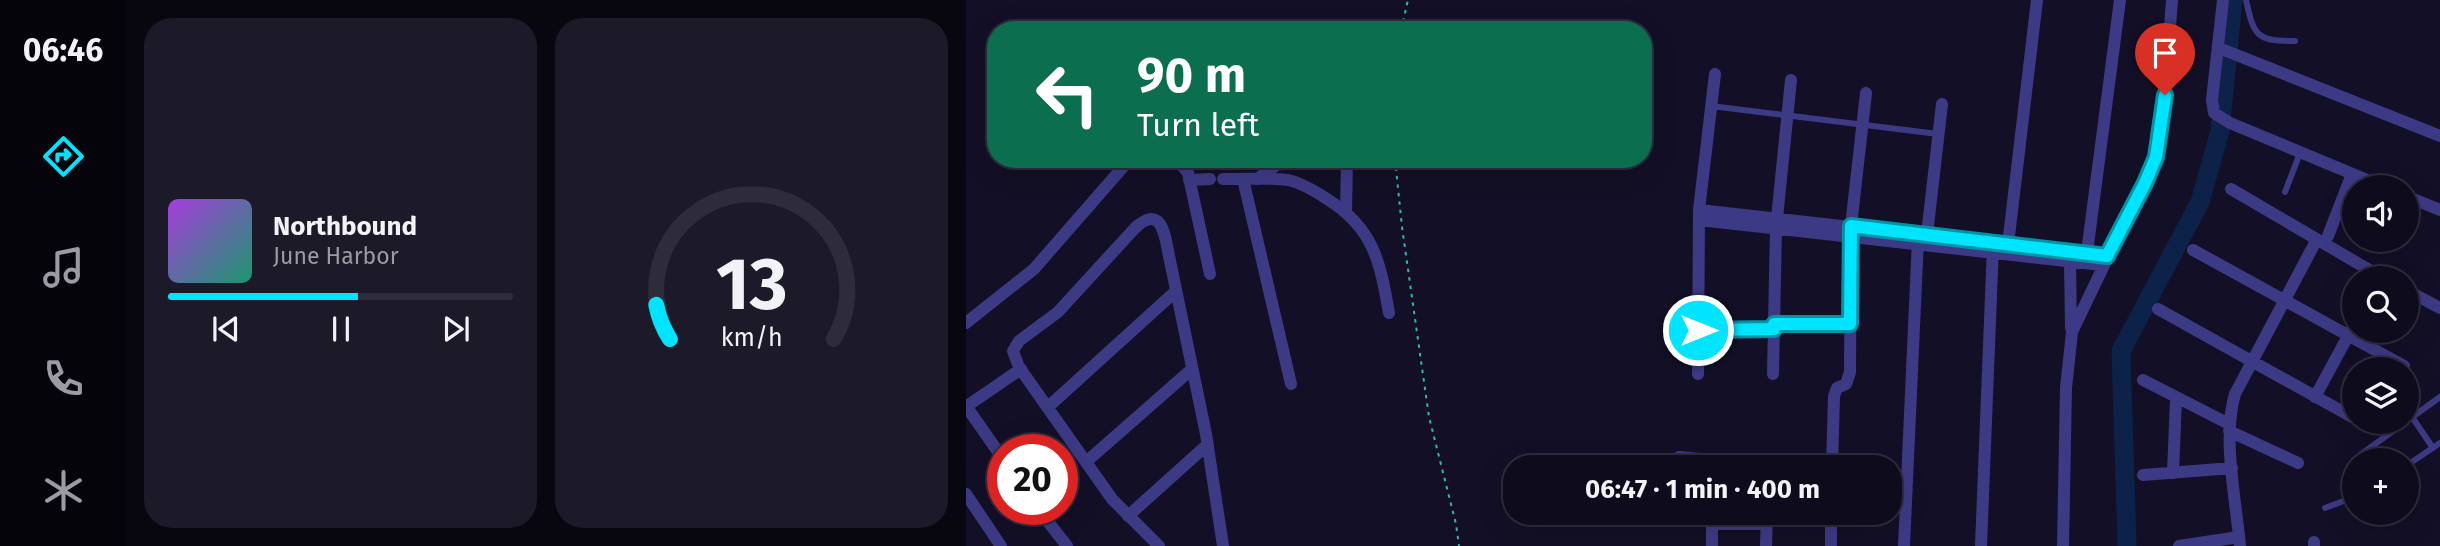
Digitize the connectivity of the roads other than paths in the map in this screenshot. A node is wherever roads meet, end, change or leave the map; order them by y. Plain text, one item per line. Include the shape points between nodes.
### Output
1 (2037, 0) edge
2 (2120, 0) edge
3 (2172, 0) edge
4 (2223, 0) edge
5 (2246, 0) edge
6 (2295, 41) dead end
7 (2222, 49) junction
8 (1715, 74) dead end
9 (1791, 80) dead end
10 (1866, 93) dead end
11 (1942, 104) dead end
12 (1710, 106) junction
13 (1786, 115) junction
14 (1861, 124) junction
15 (1939, 134) junction
16 (2440, 136) edge
17 (2300, 153) junction
18 (1122, 168) edge
19 (1184, 168) edge
20 (1273, 168) edge
21 (1346, 168) edge
22 (2352, 174) joint
23 (1243, 179) junction
24 (1189, 180) junction
25 (1257, 180) junction
26 (2231, 189) dead end
27 (2285, 192) dead end
28 (2419, 201) edge
29 (2440, 210) edge
30 (1346, 213) junction
31 (1699, 215) junction
32 (1776, 223) junction
33 (1851, 231) junction
34 (2323, 237) junction
35 (1922, 239) junction
36 (1993, 248) junction
37 (2007, 250) junction
38 (2193, 250) dead end
39 (2086, 259) junction
40 (2104, 261) junction
41 (2070, 262) junction
42 (2364, 266) edge
43 (1210, 274) dead end
44 (1176, 291) junction
45 (2419, 297) edge
46 (2285, 301) junction
47 (2440, 308) edge
48 (2158, 309) dead end
49 (1389, 313) dead end
50 (966, 324) edge
51 (1850, 324) junction
52 (2342, 326) edge
53 (1774, 327) junction
54 (1698, 330) junction
55 (2072, 332) junction
56 (2344, 343) edge
57 (2370, 343) edge
58 (2391, 357) edge
59 (2251, 362) junction
60 (1021, 369) junction
61 (1192, 369) junction
62 (1698, 374) dead end
63 (1773, 374) dead end
64 (2143, 380) dead end
65 (1291, 384) dead end
66 (2315, 397) junction
67 (2440, 397) edge
68 (2176, 399) junction
69 (966, 406) edge
70 (1048, 407) junction
71 (2342, 412) edge
72 (2419, 412) edge
73 (2419, 427) edge
74 (2229, 428) junction
75 (2388, 434) edge
76 (987, 436) edge
77 (2440, 443) edge
78 (1207, 445) junction
79 (2368, 448) edge
80 (2433, 448) junction
81 (1832, 455) edge
82 (2419, 457) edge
83 (1086, 462) junction
84 (2298, 463) dead end
85 (2232, 468) junction
86 (2174, 473) junction
87 (2143, 475) dead end
88 (966, 494) edge
89 (2342, 502) edge
90 (2325, 508) dead end
91 (1128, 516) junction
92 (1051, 525) edge
93 (1712, 525) edge
94 (1755, 525) edge
95 (1831, 525) edge
96 (1767, 527) joint
97 (2240, 541) edge
98 (1000, 546) edge
99 (1067, 546) edge
100 (1159, 546) edge
101 (1223, 546) edge
102 (1712, 546) edge
103 (1766, 546) edge
104 (1831, 546) edge
105 (1904, 546) edge
106 (1981, 546) edge
107 (2063, 546) edge
108 (2179, 546) edge

1 - 37 street
2 - 39 street
3 - 40 street via 2156,157
4 - 7 street
5 - 6 lane via 2259,36
7 - 16 street
7 - 17 street via 2212,100 2214,113
8 - 12 street
9 - 13 street
10 - 14 street
11 - 15 street
12 - 13 lane
12 - 31 street
13 - 14 lane
13 - 32 street
14 - 15 lane
14 - 33 street
15 - 35 street
17 - 22 street
17 - 27 lane
18 - 50 street via 1034,269
19 - 24 street
20 - 25 street
21 - 30 street
22 - 34 street
23 - 24 street
23 - 25 street
23 - 65 street
24 - 43 street
25 - 30 street via 1288,180 1306,186
26 - 34 street
28 - 29 street
30 - 49 street via 1373,247 1382,268
31 - 32 street
31 - 54 street
32 - 33 street
32 - 53 street
33 - 35 street
33 - 51 street
34 - 42 street
34 - 46 street
35 - 36 street
35 - 105 street
36 - 37 street
36 - 106 street
37 - 39 street
37 - 41 street
38 - 46 street
39 - 40 street
39 - 41 street
40 - 55 street
41 - 55 street
44 - 60 street via 1163,227 1157,220 1143,220 1058,312 1018,341 1013,351
44 - 61 street
44 - 70 street
45 - 47 street
46 - 52 street
46 - 59 street
48 - 59 street
51 - 53 lane
51 - 81 street via 1849,379 1837,388 1832,408
53 - 54 lane
53 - 63 street
54 - 62 street
55 - 107 street via 2066,388
56 - 66 street
57 - 58 street
59 - 66 street
59 - 74 street via 2235,394
60 - 69 street
60 - 70 street
61 - 78 street
61 - 83 street
64 - 68 street
66 - 71 street
67 - 72 lane
68 - 74 street
68 - 86 street
69 - 76 street
70 - 83 street
73 - 80 lane
74 - 84 street
74 - 85 street
75 - 79 lane
77 - 80 lane
78 - 91 street
78 - 101 street
80 - 82 lane
83 - 91 street
85 - 86 street
85 - 97 street
86 - 87 street
88 - 98 street
89 - 90 lane
91 - 100 street
92 - 99 street
93 - 102 street
94 - 96 lane
95 - 104 street
96 - 103 street
97 - 108 street

